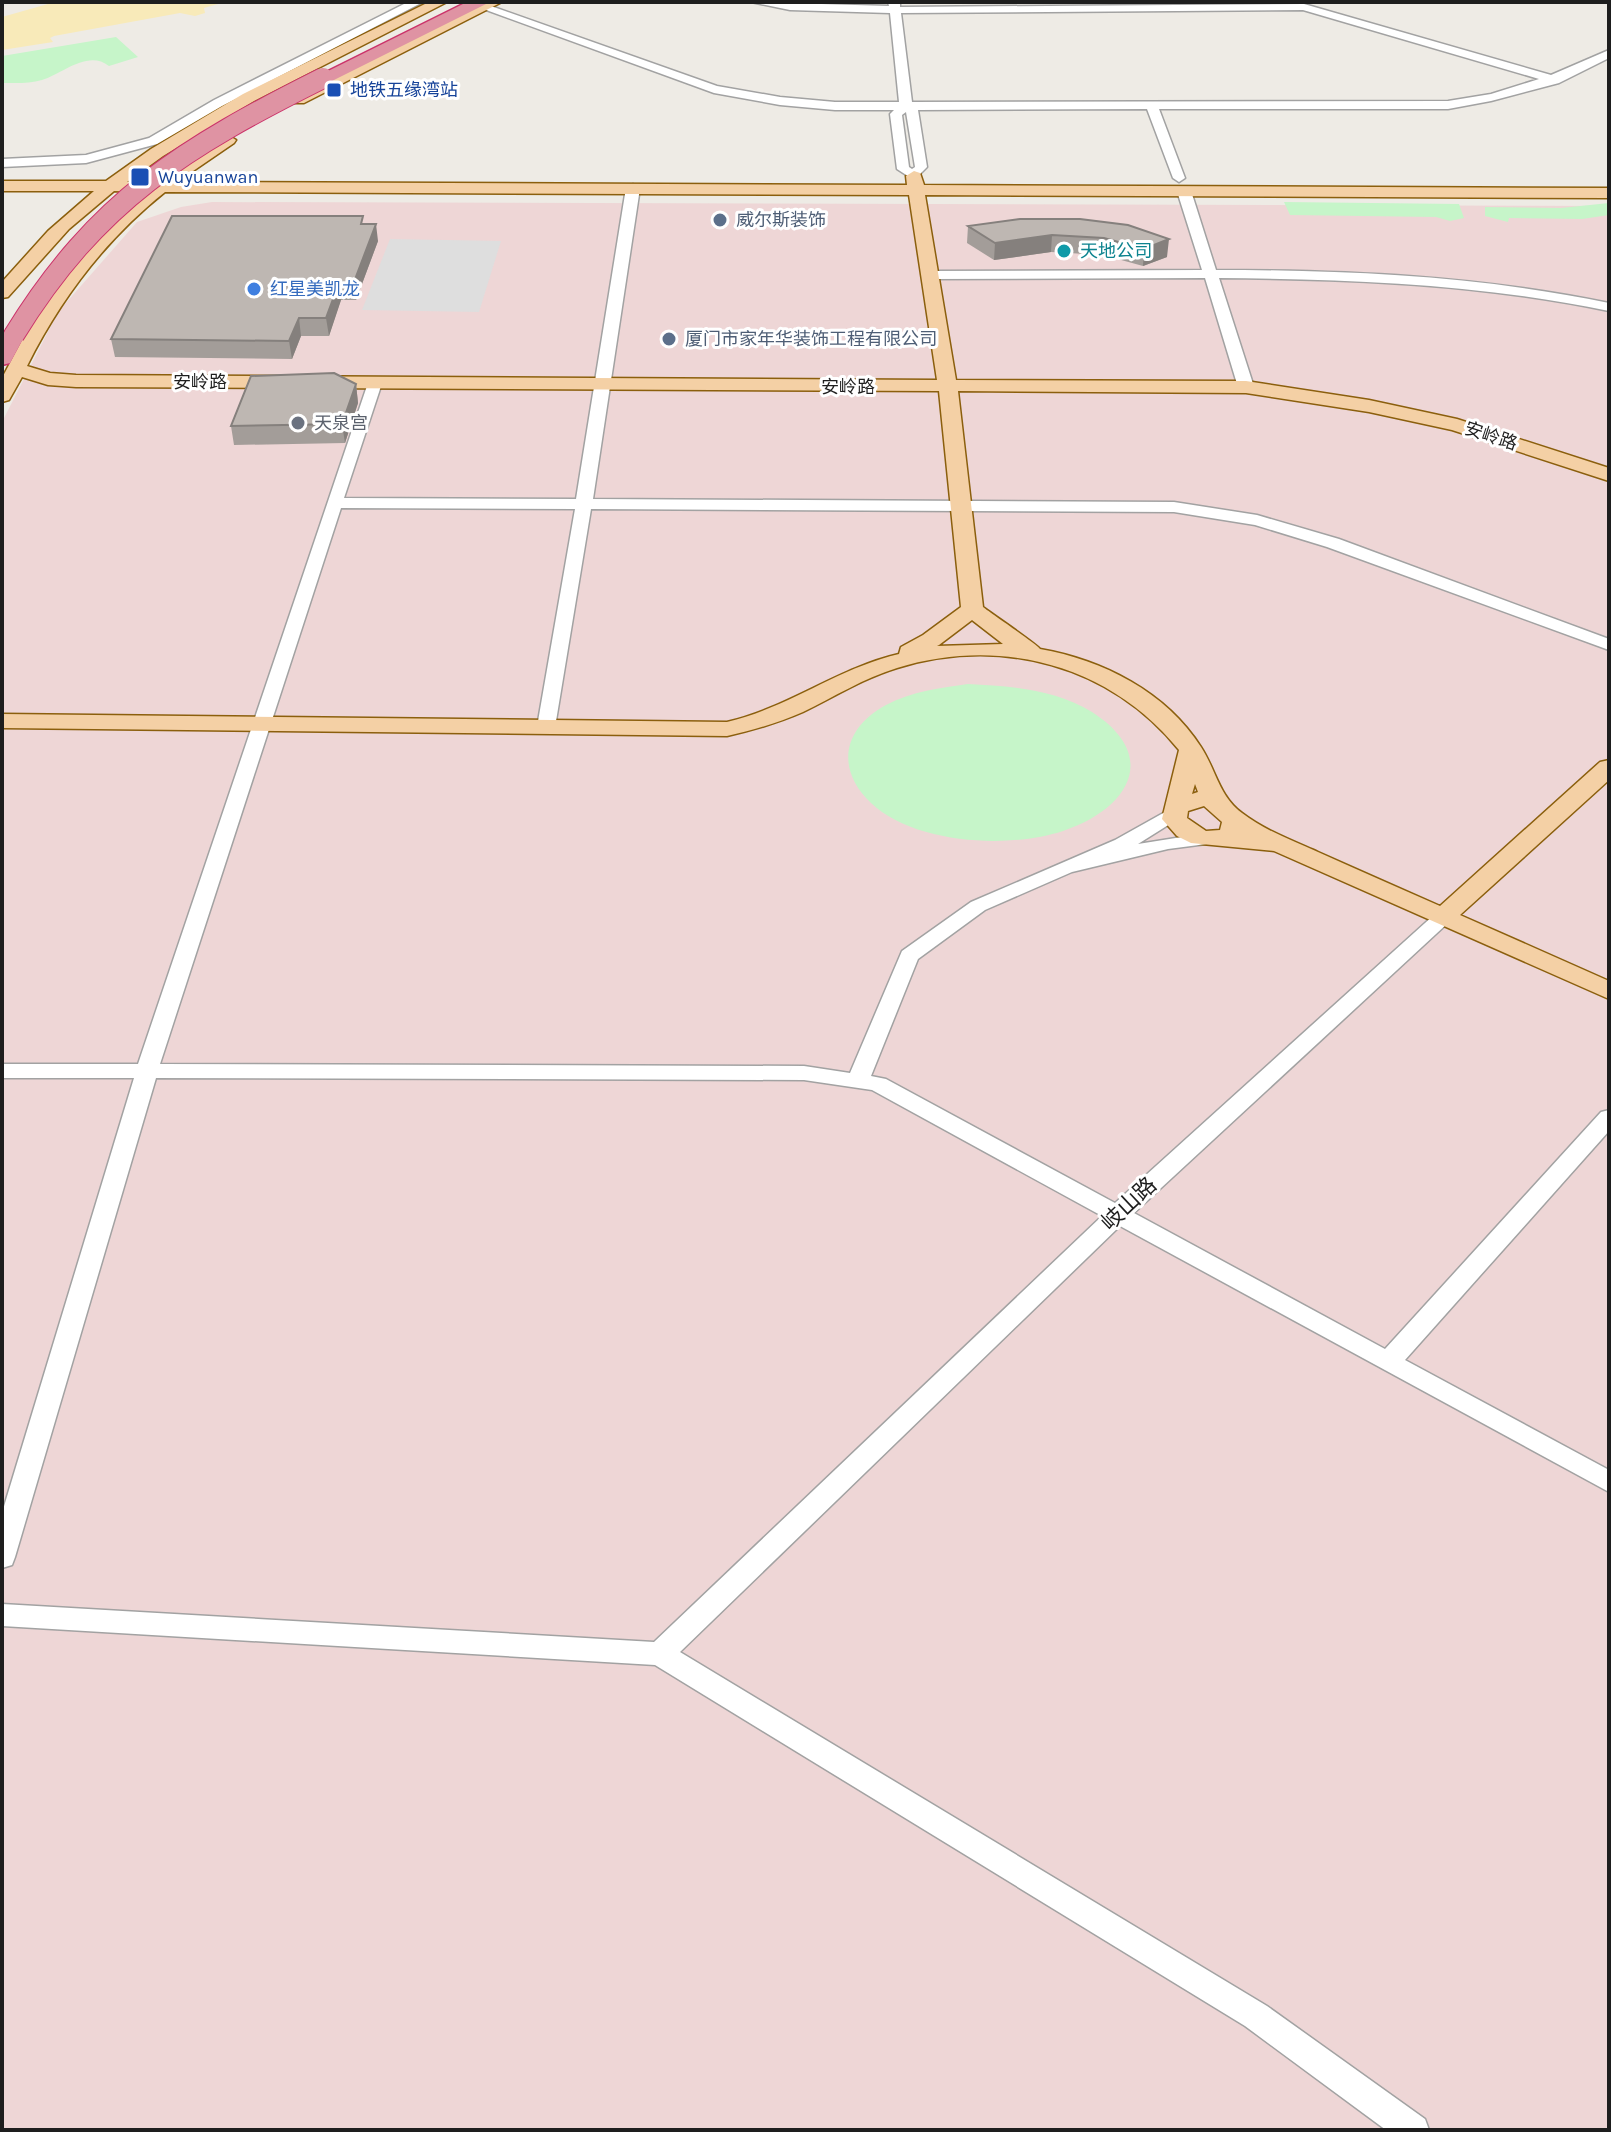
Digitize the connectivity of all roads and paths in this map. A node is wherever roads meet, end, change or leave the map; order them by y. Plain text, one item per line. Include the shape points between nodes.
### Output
1 (440, 2) edge
2 (463, 2) edge
3 (757, 2) edge
4 (1318, 2) edge
5 (487, 4) edge
6 (1130, 5) edge
7 (894, 6) edge
8 (1304, 7) junction
9 (415, 9) edge
10 (441, 27) junction
11 (1609, 54) edge
12 (319, 73) junction
13 (1555, 80) junction
14 (906, 106) junction
15 (1152, 106) junction
16 (215, 147) junction
17 (163, 150) junction
18 (2, 163) edge
19 (2, 176) edge
20 (277, 177) junction
21 (1609, 181) edge
22 (120, 182) junction
23 (167, 182) junction
24 (916, 183) junction
25 (1181, 184) junction
26 (2, 187) edge
27 (241, 187) junction
28 (633, 188) junction
29 (1080, 189) junction
30 (1609, 190) edge
31 (73, 217) junction
32 (111, 233) junction
33 (1208, 274) junction
34 (930, 275) junction
35 (2, 293) edge
36 (1609, 307) edge
37 (8, 329) edge
38 (9, 363) edge
39 (76, 381) junction
40 (374, 383) junction
41 (604, 385) junction
42 (1246, 387) junction
43 (948, 388) junction
44 (2, 397) edge
45 (1609, 475) edge
46 (334, 503) junction
47 (584, 504) junction
48 (962, 505) junction
49 (972, 609) junction
50 (1609, 645) edge
51 (1040, 654) junction
52 (890, 663) junction
53 (2, 721) edge
54 (260, 724) junction
55 (546, 727) junction
56 (1191, 749) junction
57 (1609, 767) edge
58 (1215, 802) junction
59 (1176, 810) junction
60 (1222, 832) junction
61 (1065, 868) junction
62 (1442, 918) junction
63 (1609, 991) edge
64 (2, 1071) edge
65 (147, 1071) junction
66 (858, 1080) junction
67 (1609, 1117) edge
68 (1119, 1213) junction
69 (1389, 1361) junction
70 (1609, 1482) edge
71 (2, 1557) edge
72 (2, 1615) edge
73 (660, 1654) junction
74 (1413, 2130) edge

1 - 9 main road
2 - 12 highway
3 - 7 street via 790,7
4 - 8 street
5 - 10 main road
5 - 12 highway
5 - 14 street via 714,89 835,106
6 - 7 street
6 - 8 street
7 - 14 street
8 - 13 street
9 - 12 highway
9 - 17 main road
9 - 18 street via 232,96 153,141 86,159
10 - 12 highway
10 - 16 main road
11 - 13 street
12 - 37 highway, bridge via 203,142 140,187 82,239
13 - 15 street via 1496,99 1448,105
14 - 15 street
14 - 24 street via 896,114 903,169
15 - 25 street
16 - 20 main road via 216,159 229,168
16 - 23 main road
17 - 19 main road via 99,169
17 - 22 main road
19 - 22 main road
20 - 23 main road
20 - 24 main road
21 - 25 main road
22 - 23 main road
22 - 26 main road
22 - 31 main road
23 - 27 main road
23 - 32 main road
24 - 25 main road
24 - 28 main road
24 - 29 main road
24 - 34 main road
25 - 29 main road
25 - 30 main road
25 - 33 street
26 - 31 main road via 64,197 76,206
27 - 28 main road
27 - 32 main road via 160,204
28 - 41 street
29 - 30 main road
31 - 35 main road
32 - 38 main road via 68,281
33 - 34 street
33 - 36 street via 1405,277
33 - 42 street
34 - 43 main road
37 - 38 highway
38 - 39 main road via 48,379
38 - 44 main road
39 - 40 main road, 安岭路
39 - 44 main road via 39,384
40 - 41 main road, 安岭路
40 - 46 street
41 - 43 main road, 安岭路
41 - 47 street
42 - 43 main road, 安岭路
42 - 45 main road, 安岭路 via 1457,425
43 - 48 main road
46 - 47 street
46 - 54 street
47 - 48 street
47 - 55 street
48 - 49 main road
48 - 50 street via 1174,507 1257,520
49 - 51 main road via 1007,637
49 - 52 main road
51 - 52 main road via 981,650
51 - 56 main road via 1141,694 1165,714
52 - 55 main road via 758,724 698,731
53 - 54 main road
54 - 55 main road
54 - 65 street
56 - 58 main road
56 - 59 main road
57 - 62 main road, 岐山路
58 - 59 main road via 1195,799
58 - 60 main road
59 - 60 main road via 1178,825
59 - 61 street via 1127,845
60 - 61 street
60 - 62 main road via 1279,844
61 - 66 street via 978,906 909,956
62 - 63 main road
62 - 68 street, 岐山路
64 - 65 street
65 - 66 street via 804,1073
65 - 71 street
66 - 68 street via 878,1084
67 - 69 street
68 - 69 street
68 - 73 street, 岐山路
69 - 70 street
72 - 73 street
73 - 74 street via 1256,2016

